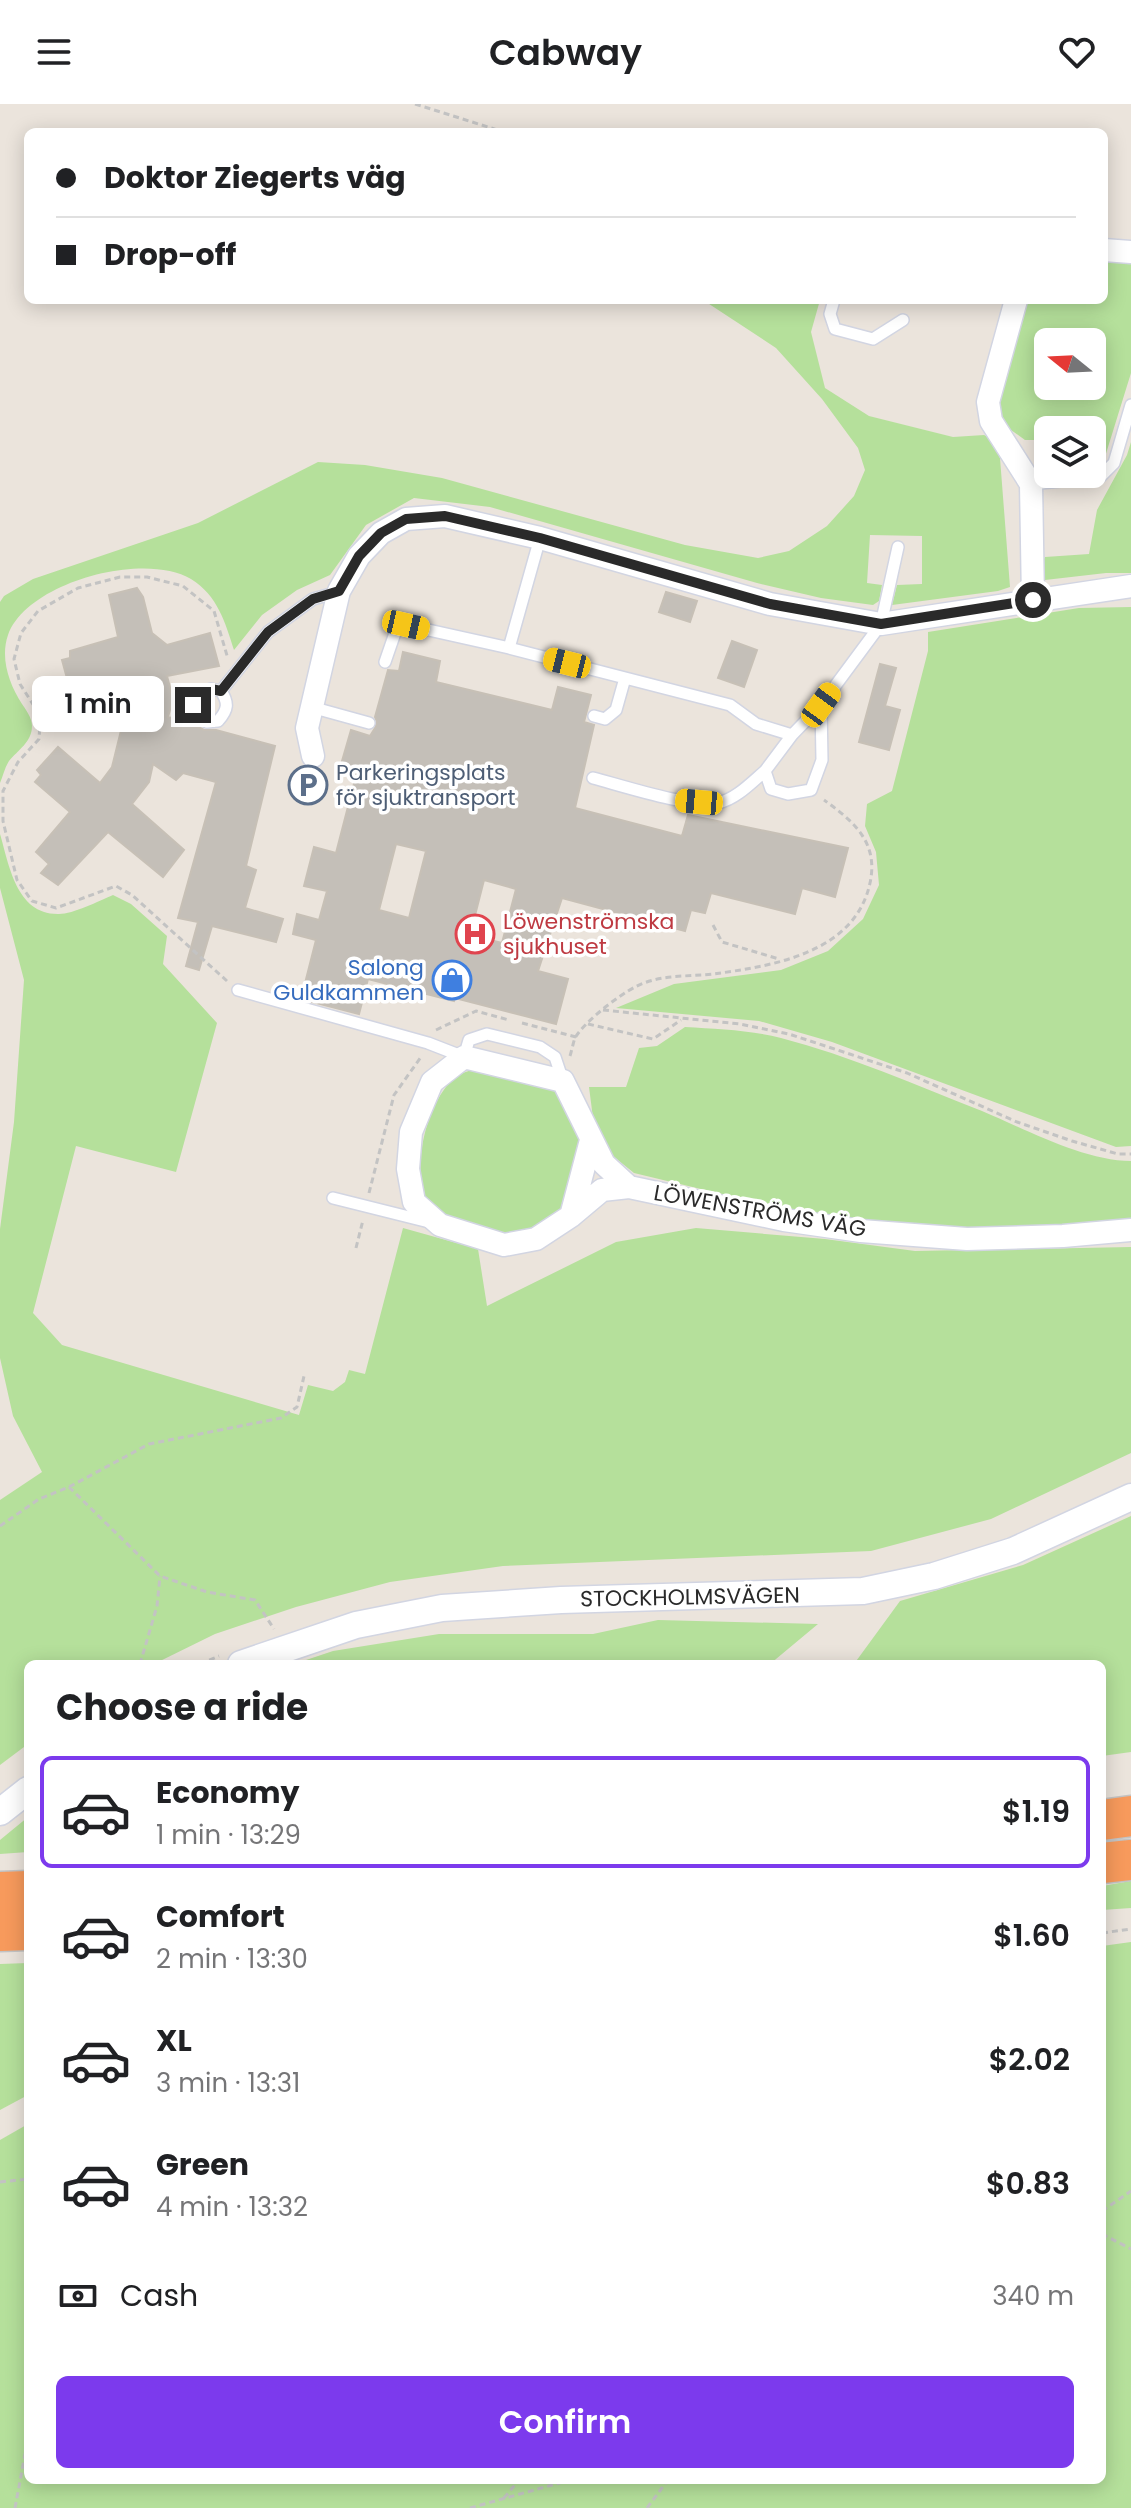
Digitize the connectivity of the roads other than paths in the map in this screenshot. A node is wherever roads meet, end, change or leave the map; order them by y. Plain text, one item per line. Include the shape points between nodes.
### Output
1 (1108, 250) edge
2 (1131, 252) edge
3 (833, 304) edge
4 (1015, 304) edge
5 (903, 320) dead end
6 (1131, 405) edge
7 (1031, 484) junction
8 (540, 538) junction
9 (898, 547) dead end
10 (1131, 586) edge
11 (339, 591) junction
12 (1033, 600) junction
13 (881, 624) junction
14 (509, 648) junction
15 (385, 662) dead end
16 (625, 678) junction
17 (221, 691) dead end
18 (821, 705) junction
19 (311, 707) junction
20 (594, 716) dead end
21 (369, 723) dead end
22 (792, 735) junction
23 (313, 756) dead end
24 (765, 771) junction
25 (593, 778) dead end
26 (238, 990) road end
27 (464, 1057) junction
28 (591, 1140) junction
29 (629, 1187) junction
30 (333, 1198) dead end
31 (571, 1216) junction
32 (440, 1225) junction
33 (1131, 1230) edge
34 (1131, 1497) edge
35 (253, 1660) edge
36 (24, 1793) edge
37 (0, 1812) edge
38 (1131, 1816) edge
39 (1106, 1819) edge
40 (1131, 1860) edge
41 (1106, 1863) edge
42 (24, 1891) edge
43 (0, 1892) edge
44 (24, 1930) edge
45 (0, 1931) edge

1 - 2 street
3 - 5 lane via 835,329 853,336 873,339
4 - 7 street via 988,402 991,421
6 - 7 lane via 1114,463 1100,477
7 - 12 street
8 - 11 street via 445,516 406,519 381,533 359,556
8 - 13 street via 770,604
8 - 14 lane
9 - 13 lane
10 - 12 street
11 - 17 lane via 313,599 268,632
11 - 19 street
12 - 13 street
13 - 18 lane
14 - 15 lane via 406,625 395,633
14 - 16 lane
16 - 20 lane via 616,710 605,719
16 - 22 lane via 730,705 756,724
18 - 22 lane
18 - 24 lane via 822,760 811,790 788,794 771,789
19 - 21 lane
19 - 23 street via 307,728
22 - 24 lane
24 - 25 lane via 717,804 681,801
26 - 27 lane
27 - 28 street, LÖWENSTRÖMS VÄG via 563,1081
27 - 32 street, LÖWENSTRÖMS VÄG via 432,1082 411,1132 408,1169 414,1202
28 - 29 street, LÖWENSTRÖMS VÄG via 604,1164
28 - 31 street
29 - 31 street, LÖWENSTRÖMS VÄG via 602,1190
29 - 33 street, LÖWENSTRÖMS VÄG via 861,1231 967,1239
30 - 32 lane
31 - 32 street, LÖWENSTRÖMS VÄG via 536,1239 504,1245
34 - 35 street, STOCKHOLMSVÄGEN via 1013,1551 863,1591 442,1608 356,1625
36 - 37 street
38 - 39 highway
40 - 41 highway
42 - 43 highway
44 - 45 highway

